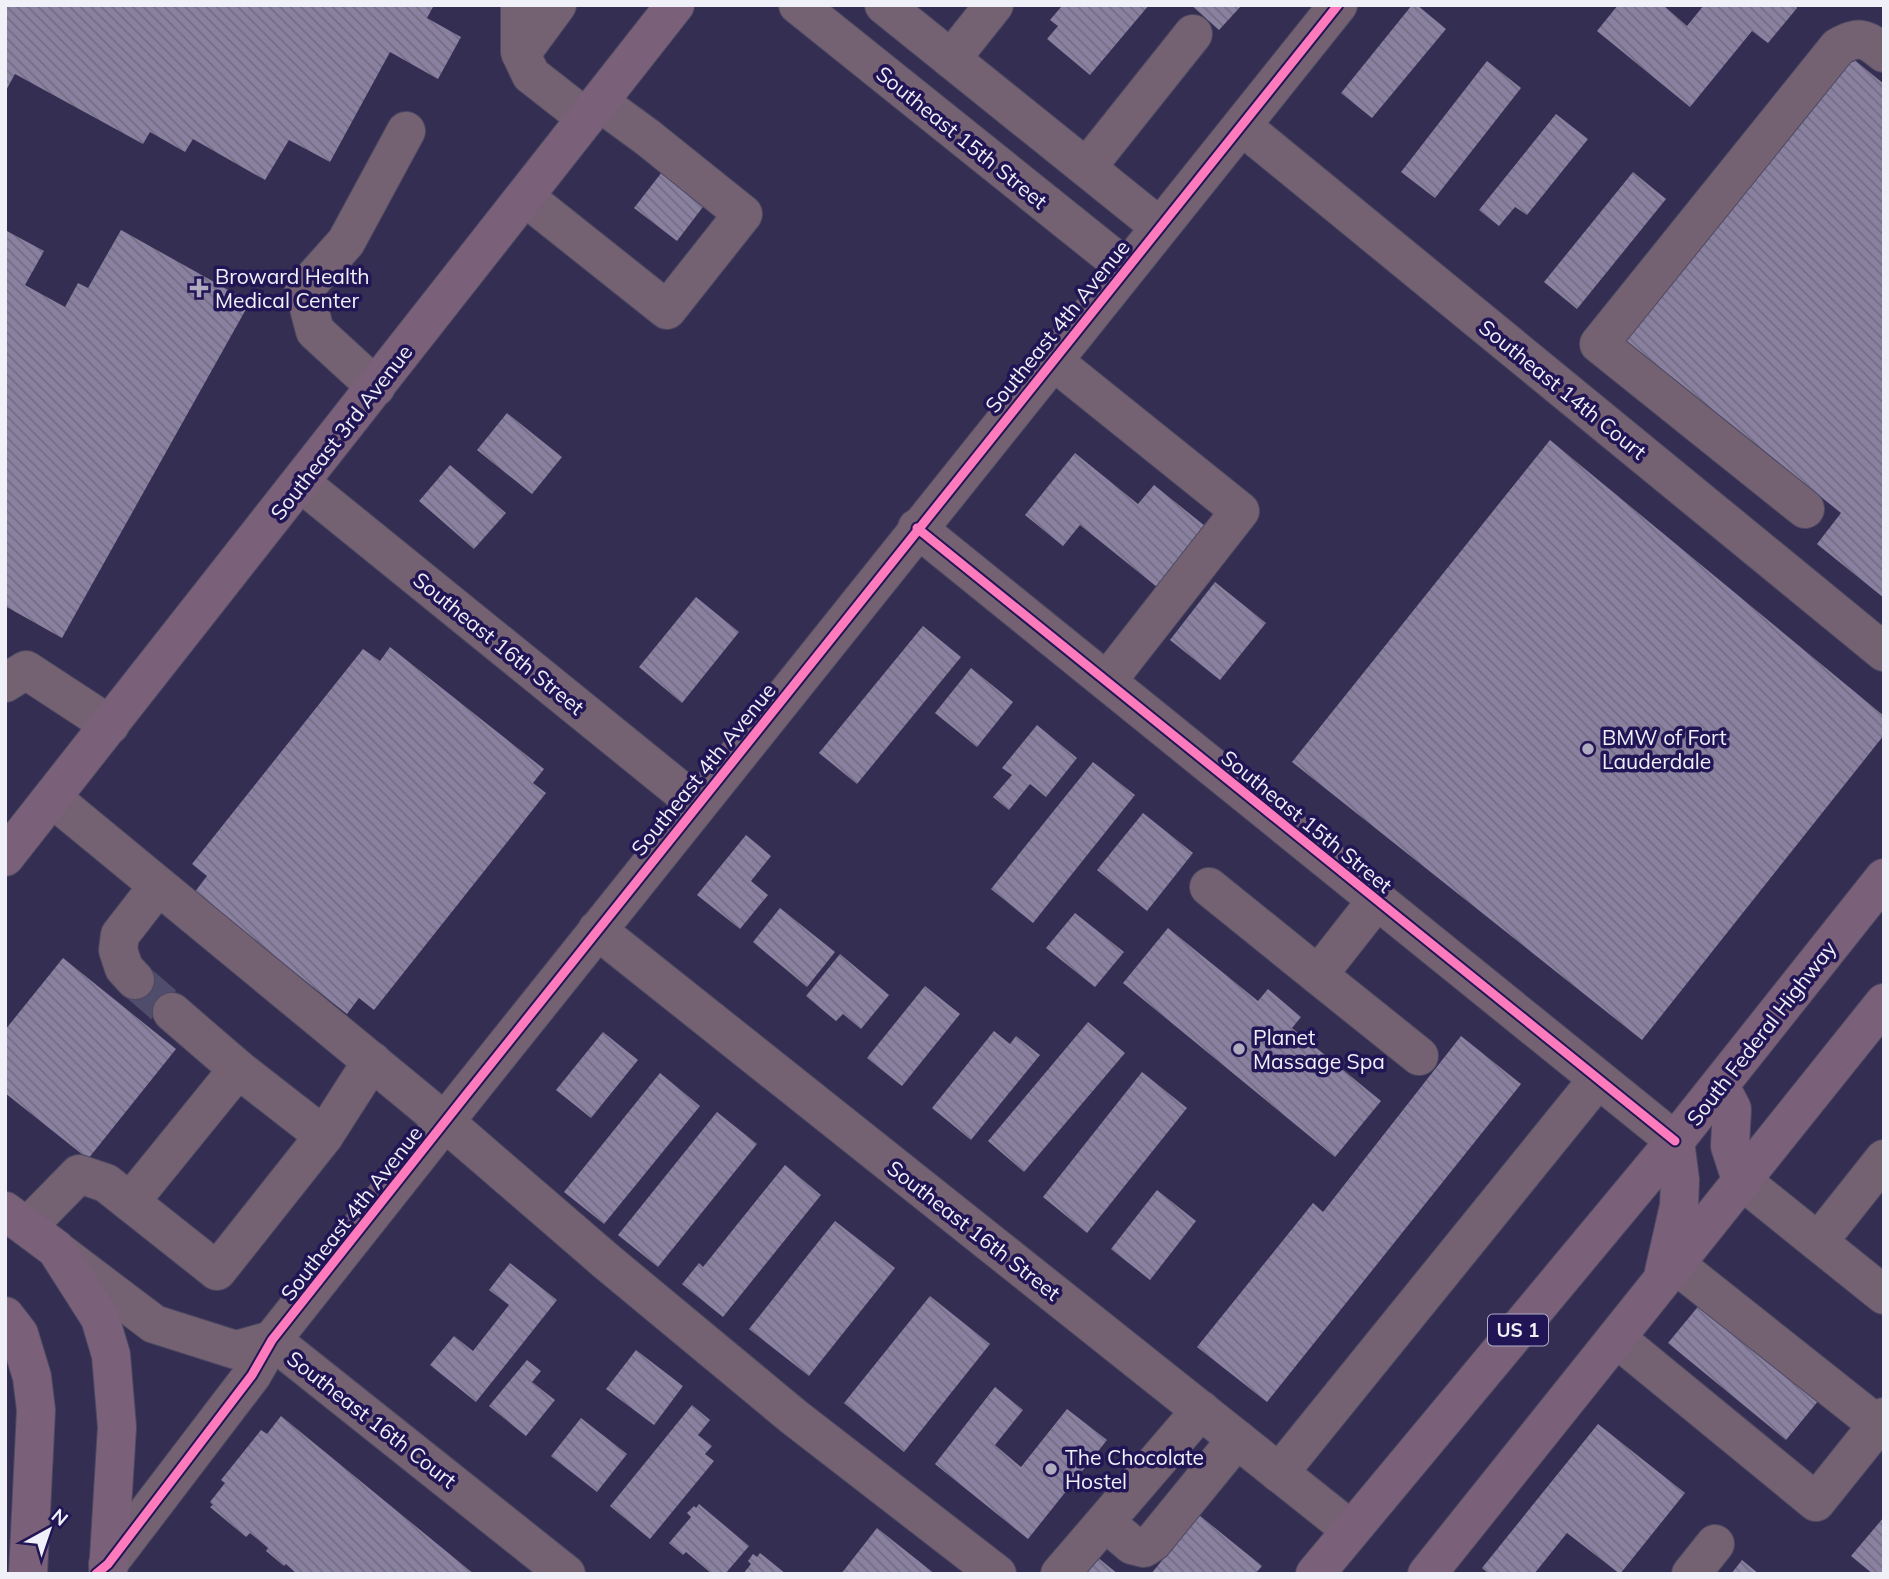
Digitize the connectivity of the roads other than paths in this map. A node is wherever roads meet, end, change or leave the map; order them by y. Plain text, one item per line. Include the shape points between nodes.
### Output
1 (520, 5) edge
2 (557, 5) edge
3 (675, 5) edge
4 (798, 5) edge
5 (884, 5) edge
6 (994, 5) edge
7 (1338, 5) edge
8 (1193, 34) dead end
9 (1884, 53) edge
10 (521, 54) junction
11 (951, 59) junction
12 (593, 110) junction
13 (1242, 125) junction
14 (406, 131) dead end
15 (1087, 167) junction
16 (525, 197) junction
17 (1160, 226) junction
18 (1126, 268) junction
19 (1052, 360) junction
20 (376, 387) junction
21 (301, 483) junction
22 (918, 528) junction
23 (1766, 556) junction
24 (1884, 652) edge
25 (1107, 681) junction
26 (5, 683) edge
27 (110, 725) junction
28 (52, 799) junction
29 (697, 804) junction
30 (5, 858) edge
31 (1884, 878) edge
32 (158, 886) junction
33 (1209, 887) dead end
34 (1377, 900) junction
35 (597, 930) junction
36 (1318, 975) junction
37 (135, 980) tunnel mouth
38 (1884, 1003) edge
39 (172, 1012) tunnel mouth
40 (1419, 1056) dead end
41 (372, 1061) junction
42 (238, 1069) junction
43 (1598, 1079) junction
44 (1720, 1086) junction
45 (445, 1122) junction
46 (324, 1136) junction
47 (1675, 1141) junction
48 (1884, 1159) edge
49 (1741, 1180) junction
50 (130, 1202) junction
51 (29, 1229) edge
52 (1818, 1242) junction
53 (1669, 1272) junction
54 (1884, 1295) edge
55 (5, 1316) edge
56 (1616, 1338) junction
57 (272, 1340) junction
58 (19, 1375) edge
59 (1201, 1410) junction
60 (1881, 1421) edge
61 (1237, 1439) junction
62 (1279, 1473) junction
63 (1105, 1522) junction
64 (1351, 1530) junction
65 (1715, 1544) dead end
66 (108, 1569) edge
67 (28, 1574) edge
68 (566, 1574) edge
69 (997, 1574) edge
70 (1060, 1574) edge
71 (1315, 1574) edge
72 (1427, 1574) edge
73 (1691, 1574) edge

1 - 10 street
2 - 10 street
3 - 12 main road, Southeast 3rd Avenue
4 - 18 street, Southeast 15th Street
5 - 11 street
6 - 11 street
7 - 13 street, Southeast 4th Avenue
8 - 15 street
9 - 23 street via 1867,40 1852,40 1838,47 1599,344 1806,507
10 - 12 street via 531,75
11 - 15 street
12 - 16 main road, Southeast 3rd Avenue
12 - 16 street via 647,137 743,214 667,310
13 - 17 street, Southeast 4th Avenue
13 - 23 street, Southeast 14th Court
14 - 20 street via 346,242 304,289 314,331
15 - 17 street
16 - 20 main road, Southeast 3rd Avenue
17 - 18 street, Southeast 4th Avenue
18 - 19 street, Southeast 4th Avenue
19 - 22 street, Southeast 4th Avenue
19 - 25 street via 1240,511
20 - 21 main road, Southeast 3rd Avenue
21 - 27 main road, Southeast 3rd Avenue
21 - 29 street, Southeast 16th Street
22 - 25 street, Southeast 15th Street
22 - 29 street, Southeast 4th Avenue
23 - 24 street, Southeast 14th Court
25 - 34 street, Southeast 15th Street
26 - 27 street via 26,670
27 - 28 main road, Southeast 3rd Avenue
28 - 30 main road, Southeast 3rd Avenue
28 - 32 street
29 - 35 street, Southeast 4th Avenue
31 - 44 main road, South Federal Highway / US 1
32 - 37 street via 120,935 118,950 124,968
32 - 41 street
33 - 36 street
34 - 36 street
34 - 43 street, Southeast 15th Street
35 - 45 street, Southeast 4th Avenue
35 - 59 street, Southeast 16th Street
36 - 40 street
38 - 49 main road
39 - 42 street
41 - 45 street
41 - 46 street
42 - 46 street
42 - 50 street
43 - 47 street, Southeast 15th Street
43 - 62 street
44 - 47 main road, South Federal Highway / US 1
44 - 49 main road via 1732,1109 1730,1146
45 - 57 street, Southeast 4th Avenue
45 - 69 street via 794,1417
46 - 50 street via 217,1271
47 - 53 main road via 1679,1206
47 - 64 main road, South Federal Highway / US 1
48 - 52 street
49 - 52 street
49 - 53 main road
50 - 51 street via 106,1183 79,1174
51 - 57 street, Southeast 16th Court via 154,1324 236,1350
51 - 66 main road via 100,1318 111,1355 117,1427
52 - 54 street
53 - 56 main road
53 - 60 street
55 - 58 main road via 19,1334
56 - 60 street via 1815,1502
56 - 72 main road
57 - 66 street, Southeast 4th Avenue via 252,1375
57 - 68 street, Southeast 16th Court
58 - 67 main road via 36,1410
59 - 61 street, Southeast 16th Street
59 - 63 street
61 - 62 street, Southeast 16th Street
61 - 63 street via 1144,1548 1132,1545
62 - 64 street, Southeast 16th Street
63 - 70 street
64 - 71 main road, South Federal Highway / US 1
65 - 73 street

